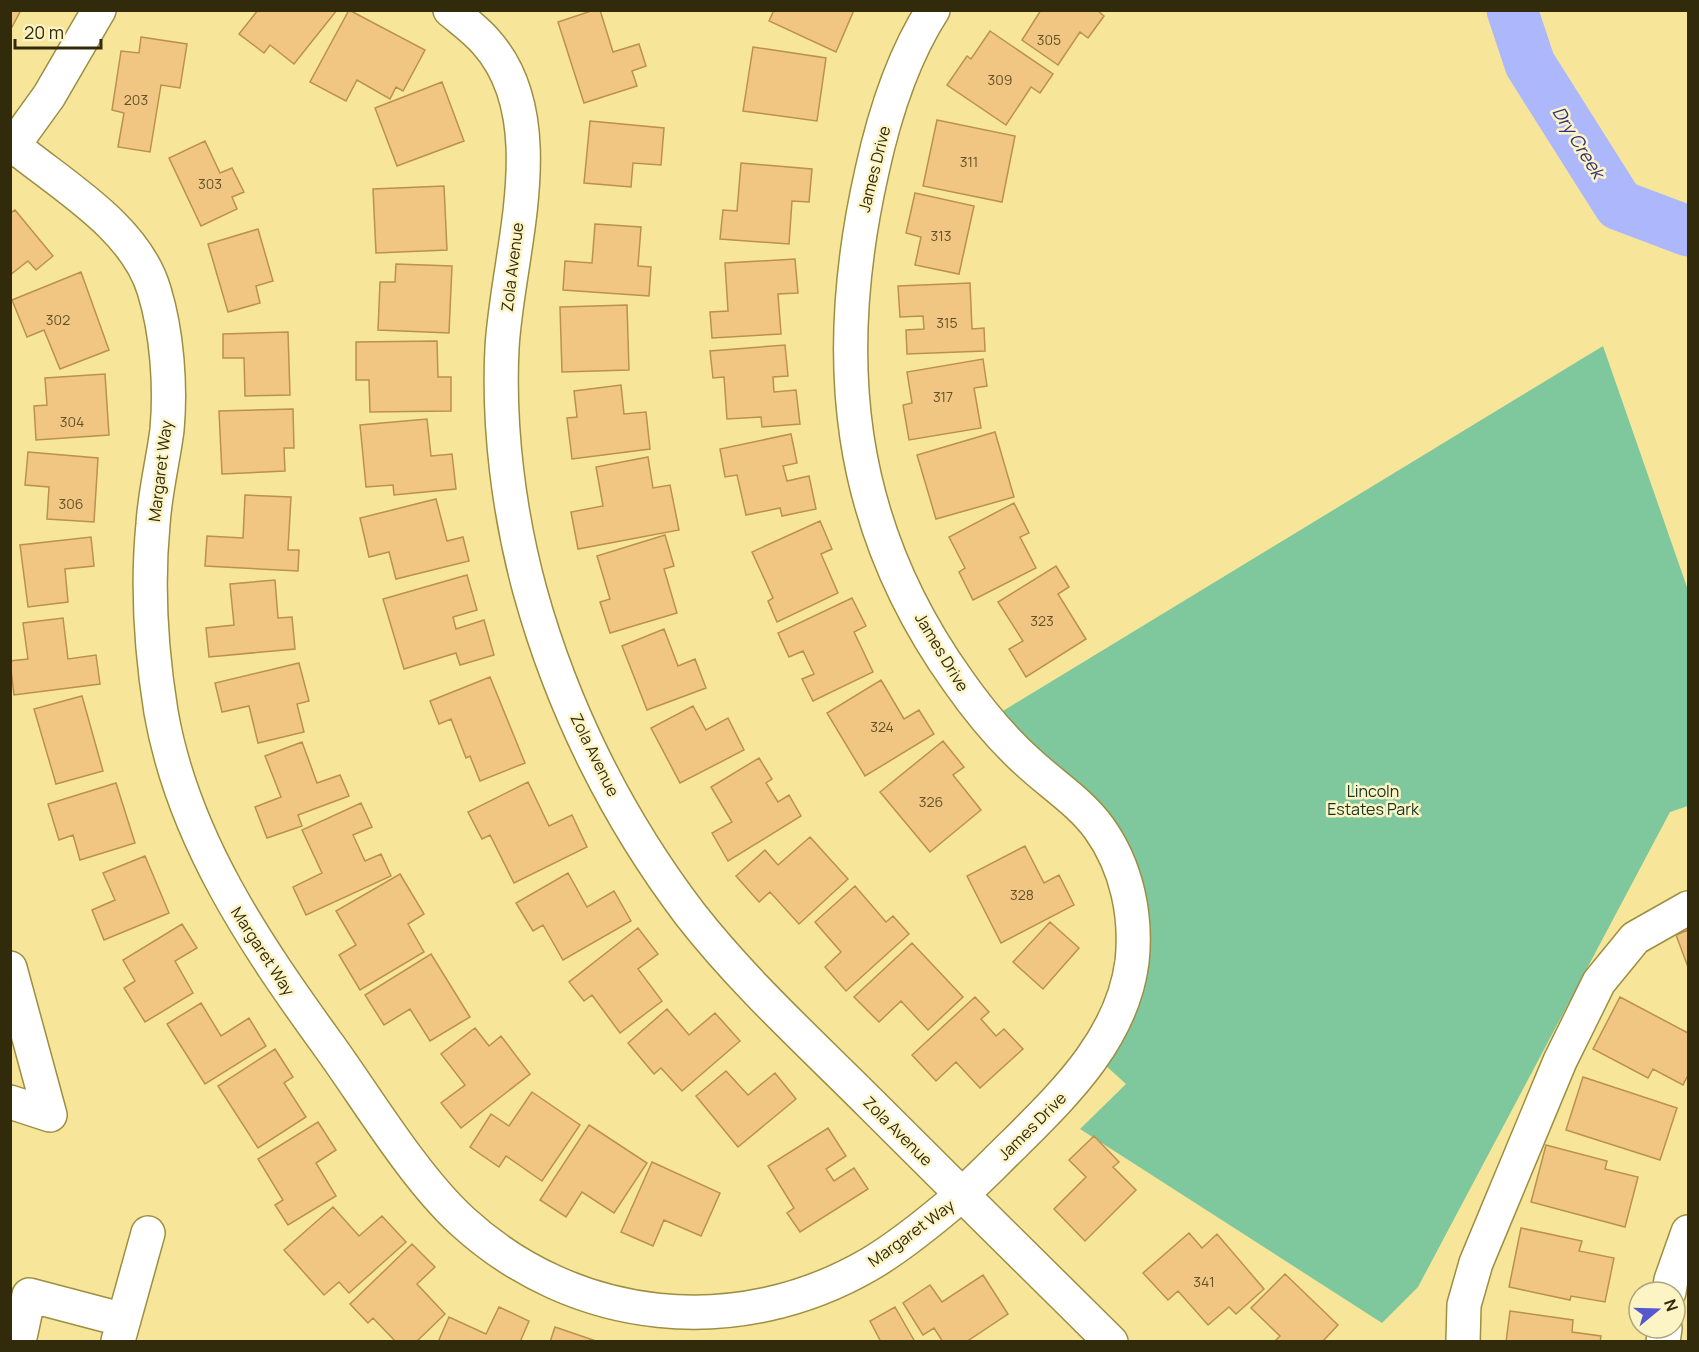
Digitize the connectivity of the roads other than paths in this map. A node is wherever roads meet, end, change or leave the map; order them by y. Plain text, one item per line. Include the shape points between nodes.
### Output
1 (99, 10) edge
2 (450, 10) edge
3 (933, 10) edge
4 (12, 148) edge
5 (1689, 908) edge
6 (10, 968) edge
7 (10, 1102) edge
8 (962, 1195) junction
9 (1689, 1232) edge
10 (148, 1233) dead end
11 (1671, 1280) edge
12 (121, 1331) edge
13 (19, 1341) edge
14 (1111, 1341) edge
15 (1462, 1341) edge

1 - 4 street via 49,96
2 - 8 street, Zola Avenue via 487,43 508,77 520,115 523,162 502,348 504,431 529,588 554,668 593,757 637,838 692,916 754,987
3 - 8 street, James Drive via 896,86 863,209 849,336 850,397 859,455 895,569 953,675 985,718 1025,760 1096,824 1118,860 1131,903 1133,952 1127,993 1109,1031 1077,1081
4 - 8 street, Margaret Way via 112,225 140,255 154,289 162,325 168,399 149,566 153,645 162,715 177,776 203,844 232,903 268,962 416,1167 458,1218 509,1259 567,1289 628,1307 688,1313 755,1308 812,1291 868,1265
5 - 15 street via 1635,938 1599,982 1560,1061 1476,1263 1464,1305
6 - 7 street via 50,1115
8 - 14 street, Zola Avenue
9 - 11 street
10 - 12 street
12 - 13 street via 29,1295

